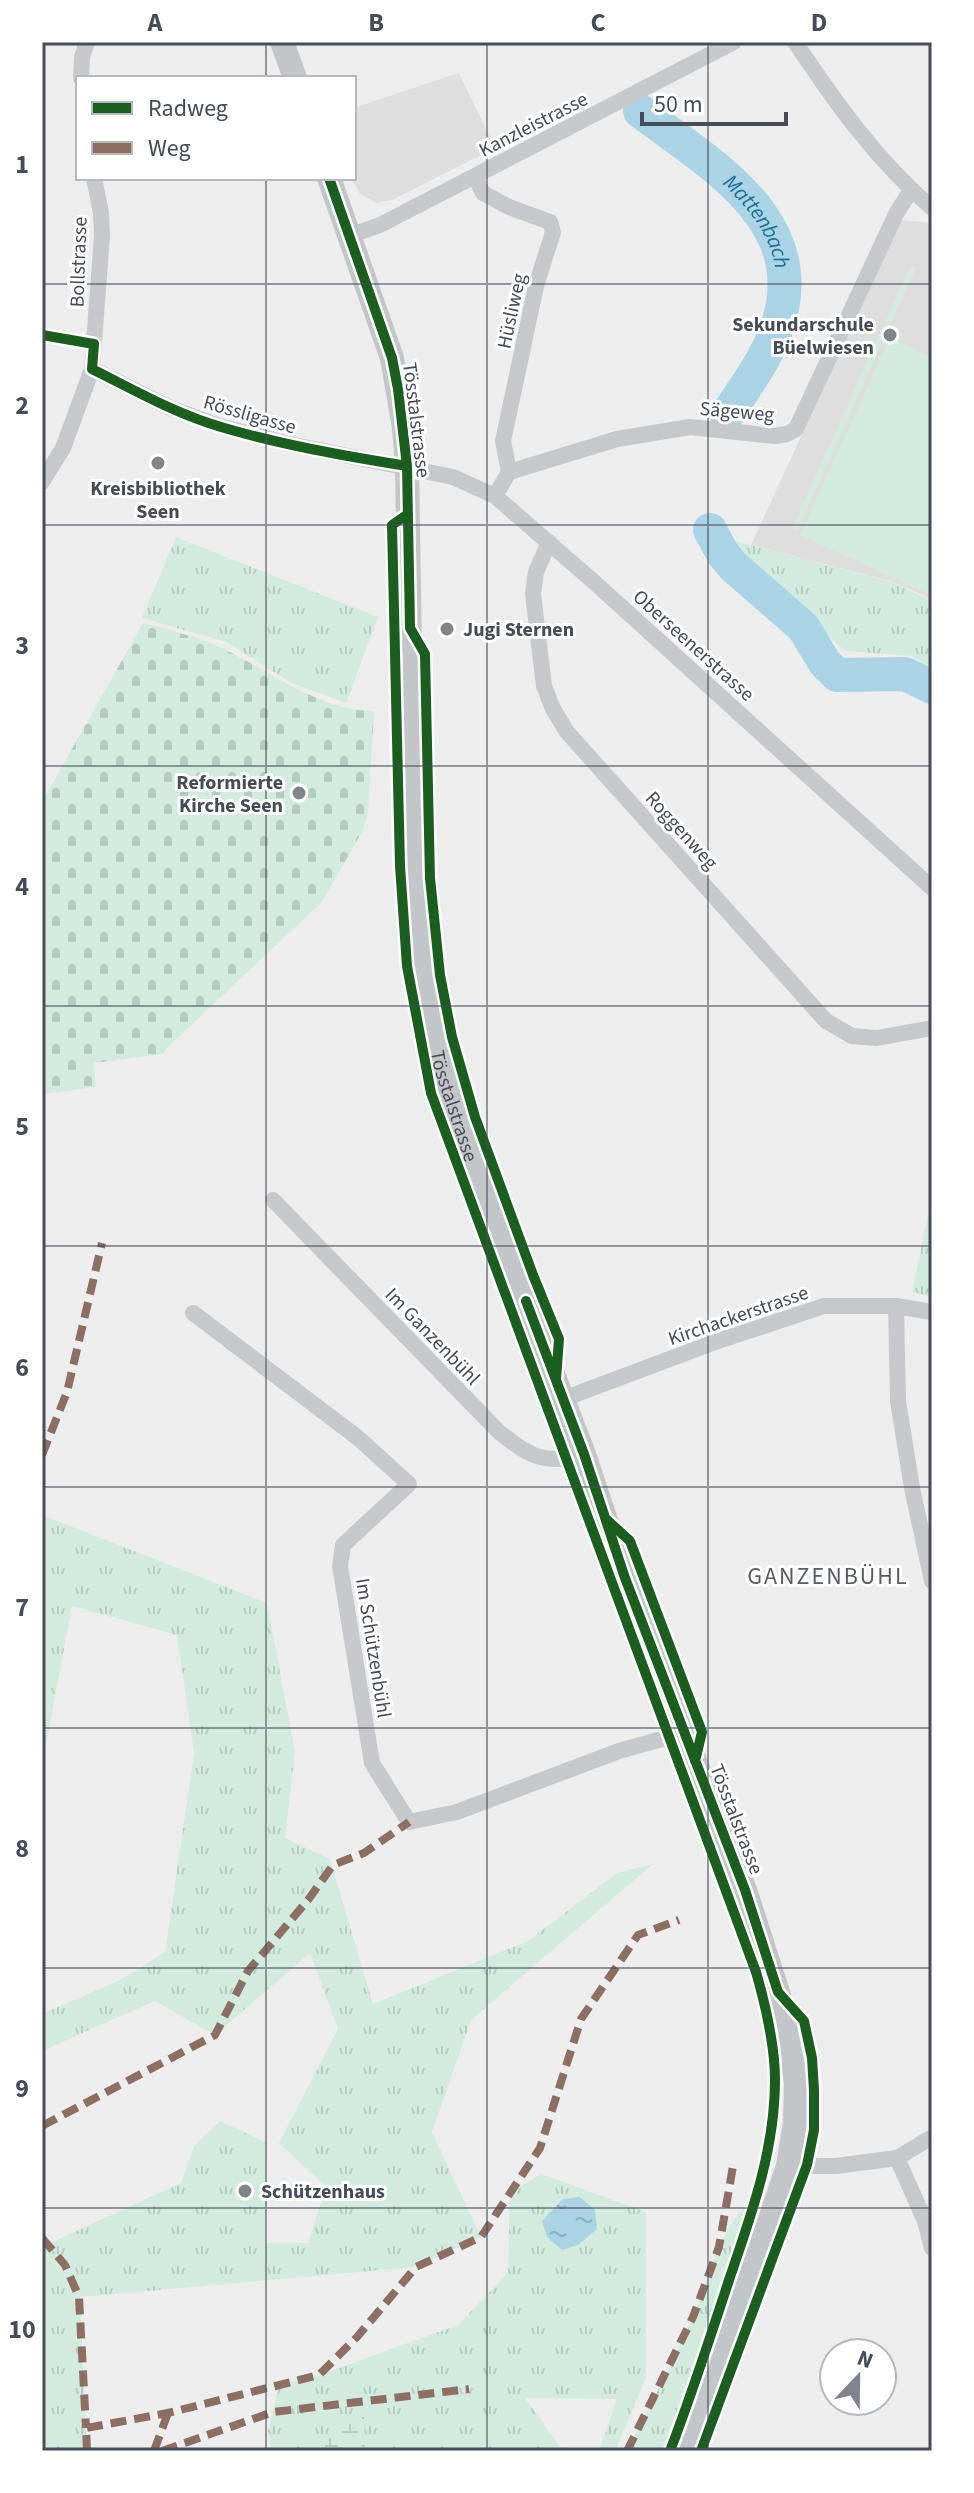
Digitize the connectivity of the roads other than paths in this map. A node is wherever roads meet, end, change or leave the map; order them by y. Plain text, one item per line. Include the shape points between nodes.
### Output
1 (87, 42) edge
2 (282, 42) edge
3 (734, 42) edge
4 (795, 42) edge
5 (81, 76) edge
6 (294, 76) edge
7 (475, 177) junction
8 (94, 180) edge
9 (330, 180) edge
10 (911, 190) junction
11 (932, 208) edge
12 (349, 236) junction
13 (92, 369) junction
14 (407, 466) junction
15 (509, 472) junction
16 (42, 482) edge
17 (495, 496) junction
18 (549, 542) junction
19 (932, 888) edge
20 (932, 1028) edge
21 (273, 1200) dead end
22 (896, 1306) junction
23 (932, 1312) edge
24 (193, 1313) dead end
25 (563, 1399) junction
26 (584, 1454) junction
27 (932, 1581) edge
28 (681, 1727) junction
29 (932, 2137) edge
30 (897, 2158) junction
31 (788, 2166) junction
32 (932, 2248) edge
33 (686, 2451) edge

1 - 5 street
2 - 6 main road
3 - 7 street, Kanzleistrasse
4 - 10 street via 842,113
7 - 12 street, Kanzleistrasse
7 - 15 street, Hüsliweg via 483,193 550,222 553,232 503,441
8 - 13 street, Bollstrasse via 102,236
9 - 12 main road, Tösstalstrasse
10 - 11 street
10 - 15 street, Sägeweg via 796,429 775,436 690,427 617,439
12 - 14 main road, Tösstalstrasse via 392,358
13 - 14 street, Rössligasse via 219,426
13 - 16 street, Bollstrasse via 63,448
14 - 17 street, Oberseenerstrasse via 453,477
14 - 25 main road, Tösstalstrasse via 414,889 422,966 441,1068
15 - 17 street
17 - 18 street, Oberseenerstrasse
18 - 19 street, Oberseenerstrasse
18 - 20 street, Roggenweg via 533,594 544,686 567,732 826,1021 852,1036 877,1038
21 - 26 street, Im Ganzenbühl via 499,1432 527,1453 557,1461
22 - 23 street, Kirchackerstrasse
22 - 25 street, Kirchackerstrasse via 824,1306
22 - 27 street via 898,1401
24 - 28 street, Im Schützenbühl via 357,1437 409,1484 343,1545 340,1566 372,1763 409,1822 457,1812 669,1737
25 - 26 main road, Tösstalstrasse
26 - 28 main road, Tösstalstrasse
28 - 31 main road, Tösstalstrasse via 745,1890 778,1992 796,2081
29 - 30 street
30 - 31 street
30 - 32 street
31 - 33 main road, Tösstalstrasse

